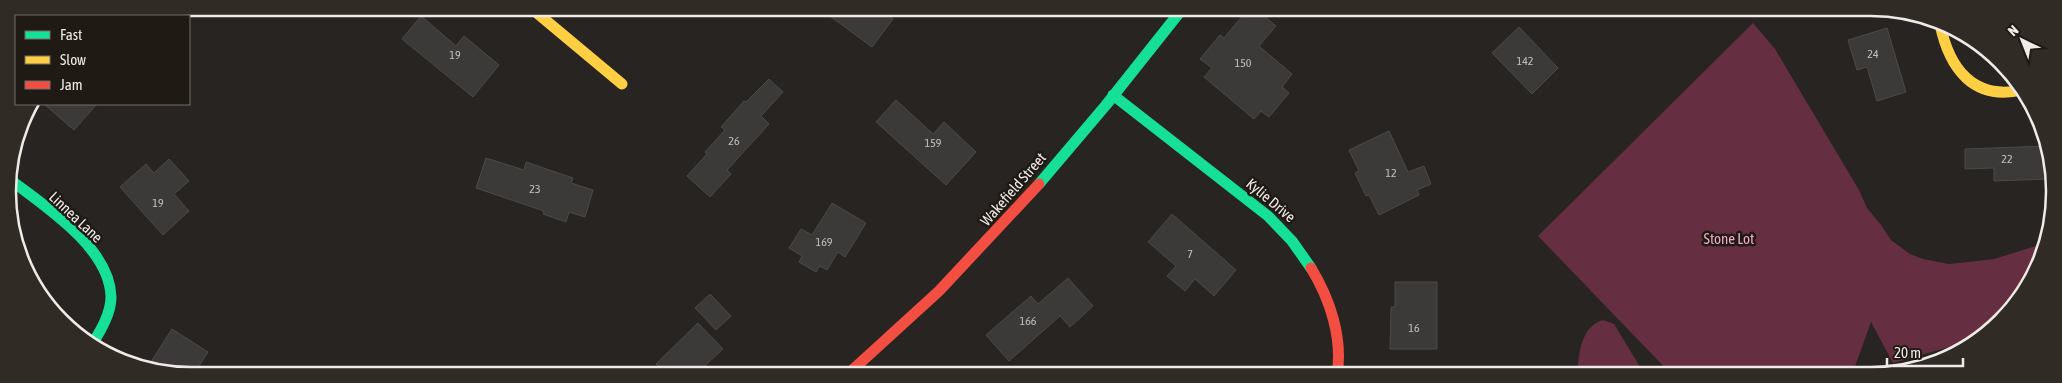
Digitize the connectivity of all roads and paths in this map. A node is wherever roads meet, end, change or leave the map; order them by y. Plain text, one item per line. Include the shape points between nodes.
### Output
1 (1176, 16) edge
2 (542, 17) edge
3 (1942, 32) edge
4 (622, 84) dead end
5 (2015, 92) edge
6 (1113, 95) junction
7 (17, 185) edge
8 (95, 338) edge
9 (1337, 366) edge
10 (856, 367) edge

1 - 6 street, Wakefield Street
2 - 4 street
3 - 5 street via 1949,56 1961,74 1981,88 1997,93
6 - 9 street, Kylie Drive via 1290,236 1313,267 1329,302 1338,350
6 - 10 street, Wakefield Street via 977,251
7 - 8 street, Linnea Lane via 76,234 105,270 111,296

